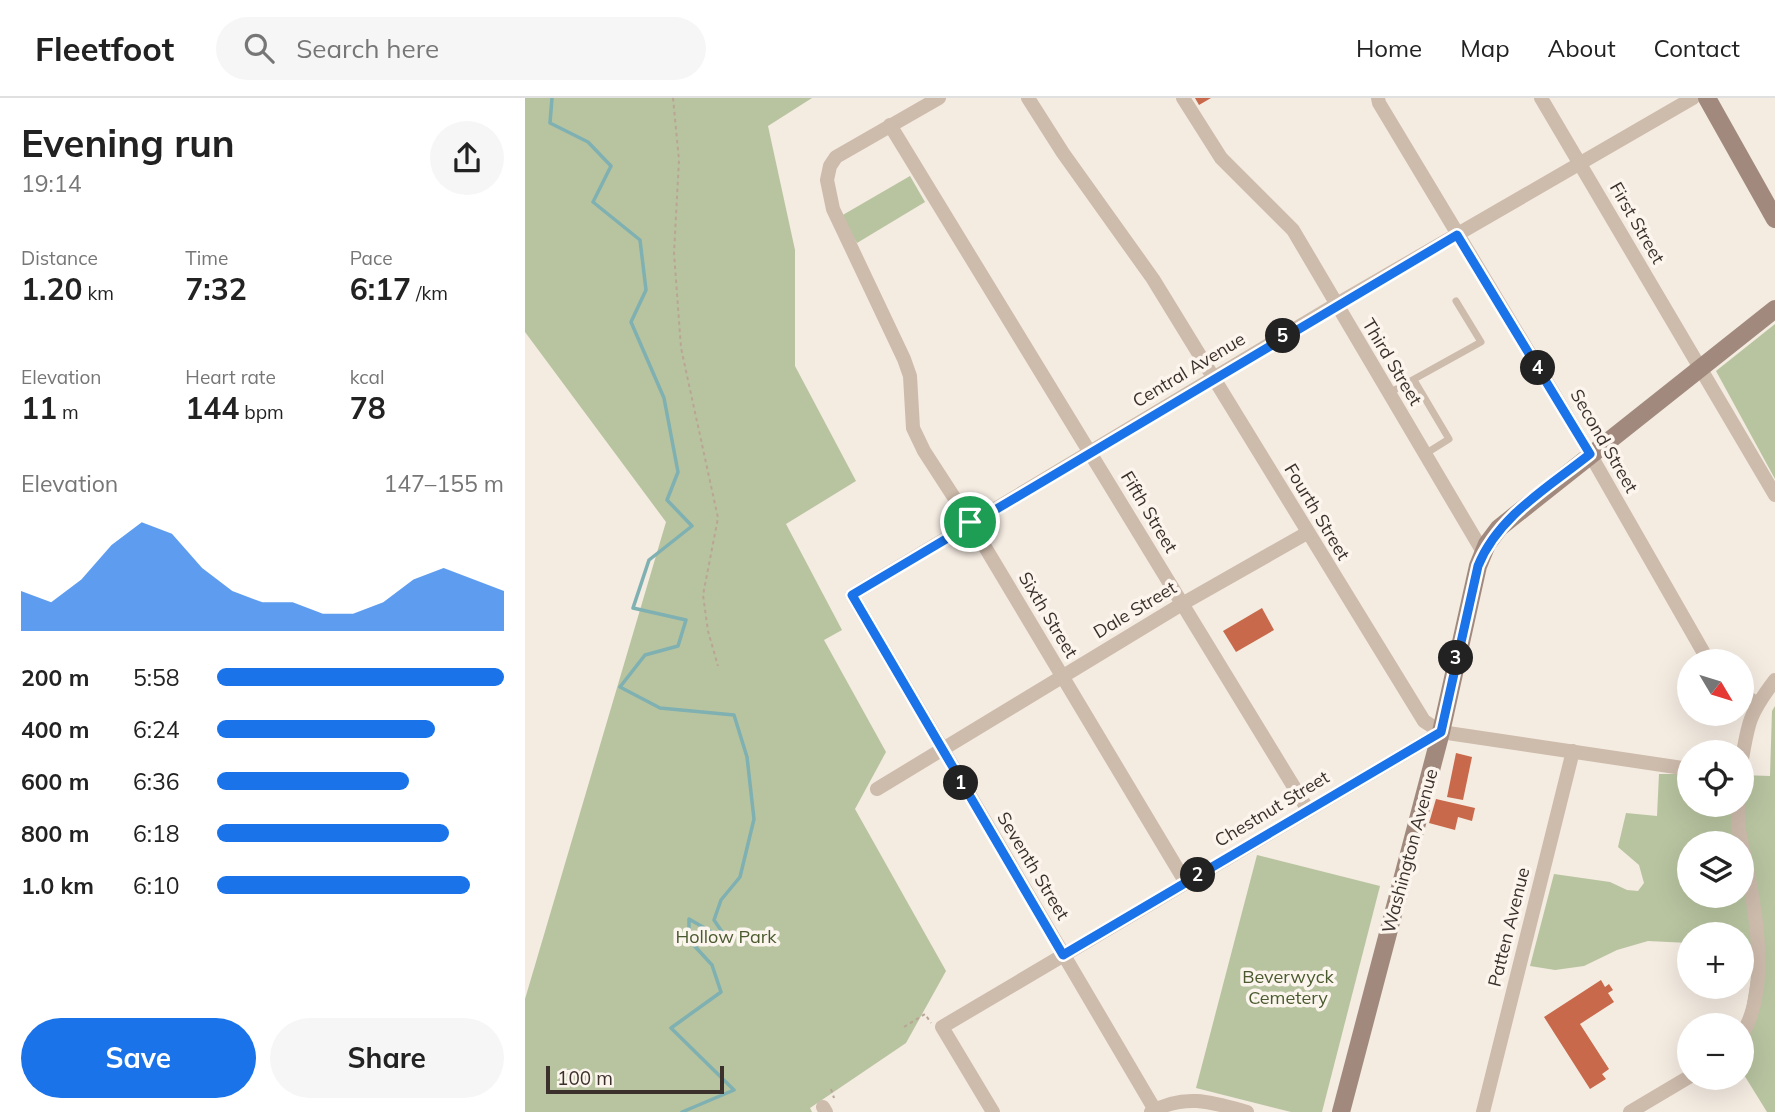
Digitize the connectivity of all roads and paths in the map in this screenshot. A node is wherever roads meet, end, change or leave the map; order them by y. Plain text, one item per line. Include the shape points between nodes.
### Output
1 (673, 98) edge
2 (940, 98) edge
3 (1028, 98) edge
4 (1184, 98) edge
5 (1541, 98) edge
6 (1693, 98) edge
7 (1707, 98) edge
8 (1375, 100) edge
9 (890, 125) junction
10 (1580, 163) junction
11 (1775, 219) edge
12 (1457, 235) junction
13 (1456, 301) dead end
14 (1335, 305) junction
15 (1775, 309) edge
16 (1698, 367) junction
17 (1213, 378) junction
18 (1414, 380) junction
19 (1389, 394) junction
20 (1089, 452) junction
21 (1424, 454) junction
22 (1590, 454) junction
23 (1775, 495) edge
24 (970, 522) junction
25 (1307, 533) junction
26 (1483, 552) junction
27 (852, 595) joint
28 (1182, 604) junction
29 (1702, 649) edge
30 (717, 666) dead end
31 (1062, 677) junction
32 (1775, 680) edge
33 (1756, 703) joint
34 (1441, 732) junction
35 (1745, 740) edge
36 (942, 750) junction
37 (1573, 751) junction
38 (1677, 767) edge
39 (877, 789) dead end
40 (1308, 810) junction
41 (1738, 817) edge
42 (1186, 883) junction
43 (1063, 955) junction
44 (1754, 1016) edge
45 (904, 1027) dead end
46 (942, 1027) junction
47 (1677, 1084) edge
48 (1153, 1111) edge
49 (993, 1112) edge
50 (1248, 1112) edge
51 (1342, 1112) edge
52 (1483, 1112) edge
53 (1630, 1112) edge

1 - 30 path via 680,160 674,253 681,348 718,518 703,595
2 - 9 street
3 - 17 street, Fourth Street via 1153,279
4 - 14 street, Third Street via 1221,158 1293,230
5 - 10 street, First Street
6 - 10 street, Central Avenue
7 - 11 street
8 - 12 street, Second Street
9 - 20 street, Fifth Street
9 - 24 street, Sixth Street via 845,150 829,166 827,180 833,209 910,376 913,428
10 - 12 street, Central Avenue
10 - 16 street, First Street
12 - 14 street, Central Avenue
12 - 22 street, Second Street
13 - 18 lane via 1481,342
14 - 17 street, Central Avenue
14 - 19 street, Third Street
15 - 16 street, Washington Avenue
16 - 22 street, Washington Avenue
16 - 23 street, First Street
17 - 20 street, Central Avenue
17 - 25 street, Fourth Street
18 - 19 lane
18 - 21 lane via 1449,439
19 - 21 street, Third Street
20 - 24 street, Central Avenue
20 - 28 street, Fifth Street
21 - 26 street, Third Street
22 - 26 street, Washington Avenue via 1499,528
22 - 29 street, Second Street
24 - 27 street, Central Avenue
24 - 31 street, Sixth Street
25 - 28 street, Dale Street
25 - 34 street, Fourth Street via 1419,715
26 - 34 street, Washington Avenue
27 - 36 street, Seventh Street
28 - 31 street, Dale Street
28 - 40 street, Fifth Street
31 - 36 street, Dale Street
31 - 42 street, Sixth Street
32 - 33 street
33 - 35 street
34 - 37 street
34 - 40 street, Chestnut Street
34 - 51 street, Washington Avenue
36 - 39 street, Dale Street
36 - 43 street, Seventh Street
37 - 38 street
37 - 52 street, Patten Avenue
40 - 42 street, Chestnut Street
41 - 44 street via 1765,965
42 - 43 street, Chestnut Street
43 - 46 street, Chestnut Street
43 - 48 street, Seventh Street
45 - 46 path via 925,1014 928,1022
46 - 49 street
47 - 53 street
48 - 50 street, Seventh Street via 1191,1098

